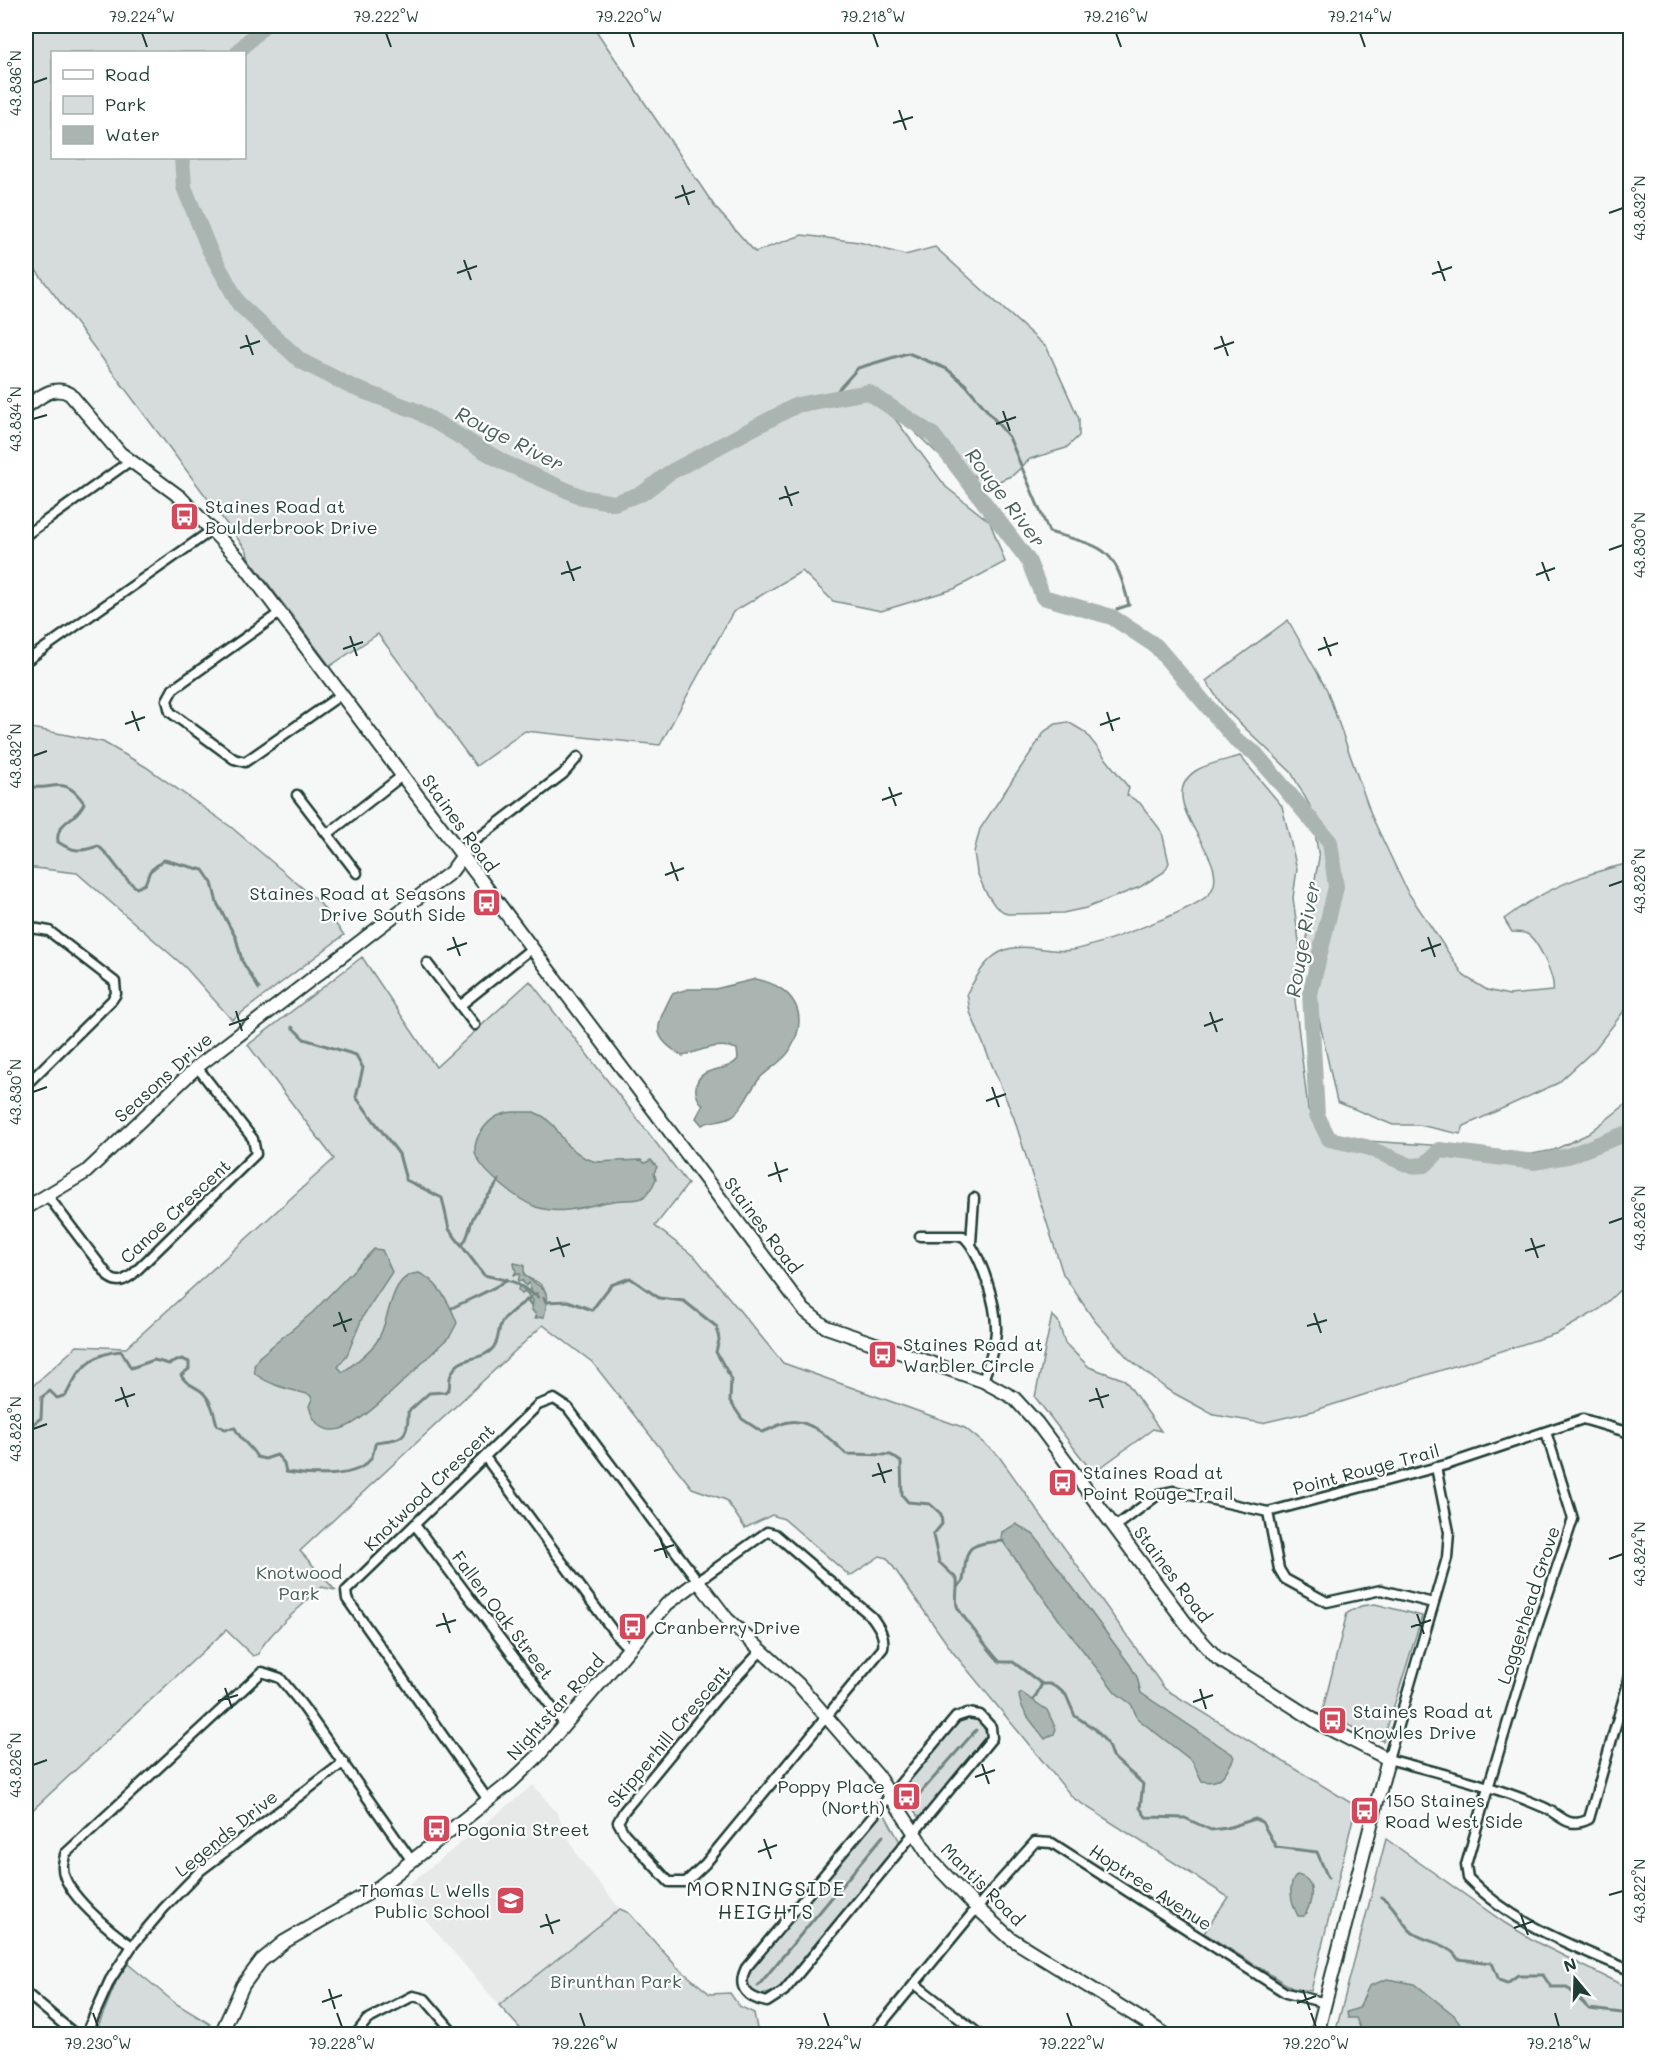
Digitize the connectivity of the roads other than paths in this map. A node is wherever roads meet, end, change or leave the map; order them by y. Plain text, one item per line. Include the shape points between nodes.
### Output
1 (26, 407) edge
2 (130, 461) junction
3 (212, 530) junction
4 (26, 535) edge
5 (281, 612) junction
6 (26, 662) edge
7 (342, 694) junction
8 (578, 757) dead end
9 (403, 775) junction
10 (297, 795) dead end
11 (328, 833) junction
12 (462, 857) junction
13 (357, 873) dead end
14 (26, 927) edge
15 (532, 948) junction
16 (427, 963) dead end
17 (461, 1005) junction
18 (475, 1025) dead end
19 (197, 1067) junction
20 (26, 1085) edge
21 (47, 1195) junction
22 (974, 1198) dead end
23 (26, 1208) edge
24 (920, 1236) dead end
25 (971, 1243) junction
26 (983, 1381) junction
27 (1546, 1431) junction
28 (1630, 1433) edge
29 (485, 1457) junction
30 (1436, 1467) junction
31 (1268, 1512) junction
32 (415, 1525) junction
33 (1115, 1527) junction
34 (698, 1581) junction
35 (1433, 1604) junction
36 (629, 1649) junction
37 (760, 1652) junction
38 (1630, 1676) edge
39 (827, 1716) junction
40 (565, 1725) junction
41 (1388, 1759) junction
42 (344, 1762) junction
43 (1488, 1788) junction
44 (891, 1796) junction
45 (488, 1800) junction
46 (915, 1834) junction
47 (412, 1861) junction
48 (977, 1908) junction
49 (132, 1946) junction
50 (1630, 1970) edge
51 (915, 1984) junction
52 (26, 1993) edge
53 (1326, 2003) junction
54 (75, 2034) edge
55 (86, 2034) edge
56 (221, 2034) edge
57 (356, 2034) edge
58 (454, 2034) edge
59 (873, 2034) edge
60 (979, 2034) edge
61 (1165, 2034) edge
62 (1317, 2034) edge

1 - 2 street, Staines Road via 48,392 67,392
2 - 3 street, Staines Road via 180,497
2 - 4 street
3 - 5 street, Staines Road
3 - 6 street
5 - 7 street, Staines Road
5 - 7 street via 173,689 167,700 170,712 234,759 245,762
7 - 9 street, Staines Road
8 - 12 street via 563,774 472,843
9 - 11 street
9 - 12 street, Staines Road
10 - 11 street
11 - 13 street
12 - 15 street, Staines Road
12 - 19 street, Seasons Drive via 451,872
14 - 20 street via 49,932 115,982 116,988 112,1000
15 - 17 street
15 - 26 street, Staines Road via 804,1310 826,1327
16 - 17 street
17 - 18 street
19 - 21 street, Seasons Drive via 86,1172
19 - 21 street, Canoe Crescent via 253,1139 256,1154 133,1274 124,1281 110,1278
21 - 23 street, Seasons Drive
22 - 25 street
24 - 25 street via 963,1236
25 - 26 street via 977,1252 996,1322 995,1342
26 - 33 street, Staines Road via 1014,1398 1037,1423
27 - 28 street, Point Rouge Trail via 1583,1419
27 - 30 street, Point Rouge Trail
27 - 43 street, Loggerhead Grove via 1573,1520
29 - 32 street, Knotwood Crescent
29 - 34 street, Knotwood Crescent via 538,1405 554,1399 568,1408
29 - 36 street
30 - 31 street, Point Rouge Trail
30 - 35 street via 1449,1532 1447,1558
31 - 33 street, Point Rouge Trail via 1173,1491 1159,1494
31 - 35 street via 1279,1569 1286,1579 1327,1602 1381,1590
32 - 40 street, Fallen Oak Street
32 - 45 street, Knotwood Crescent via 351,1584 347,1599
33 - 41 street, Staines Road via 1188,1626 1217,1658 1322,1725
34 - 36 street, Nightstar Road via 667,1604
34 - 37 street, Mantis Road via 727,1619
34 - 39 street via 766,1532 775,1534 872,1617 882,1631 883,1648
35 - 41 street
36 - 40 street, Nightstar Road
37 - 39 street, Mantis Road via 798,1684
37 - 39 street, Skipperhill Crescent via 718,1697 618,1822 669,1882 686,1882 705,1864
38 - 43 street via 1589,1819 1572,1824 1546,1808
39 - 44 street, Mantis Road
40 - 45 street, Nightstar Road via 537,1757
41 - 43 street
41 - 53 street
42 - 47 street
42 - 49 street, Legends Drive via 201,1870
42 - 49 street via 280,1678 262,1672 65,1854 65,1879 96,1917
43 - 50 street, Loggerhead Grove via 1466,1865 1468,1878 1530,1926
44 - 46 street, Mantis Road
44 - 46 street via 956,1718 968,1713 980,1715 991,1727 992,1738
44 - 46 street via 746,1968 741,1977 747,1995 767,2002 776,1998
45 - 47 street, Nightstar Road
46 - 48 street, Mantis Road via 933,1862
47 - 56 street, Nightstar Road via 379,1887 285,1942 261,1961 243,1985
48 - 51 street
48 - 53 street, Hoptree Avenue via 1035,1842 1052,1843 1286,1993
48 - 61 street, Mantis Road via 1010,1938
49 - 55 street, Legends Drive via 110,1980
51 - 59 street
51 - 60 street
52 - 54 street
53 - 62 street
57 - 58 street via 367,2020 413,1996 425,1999

